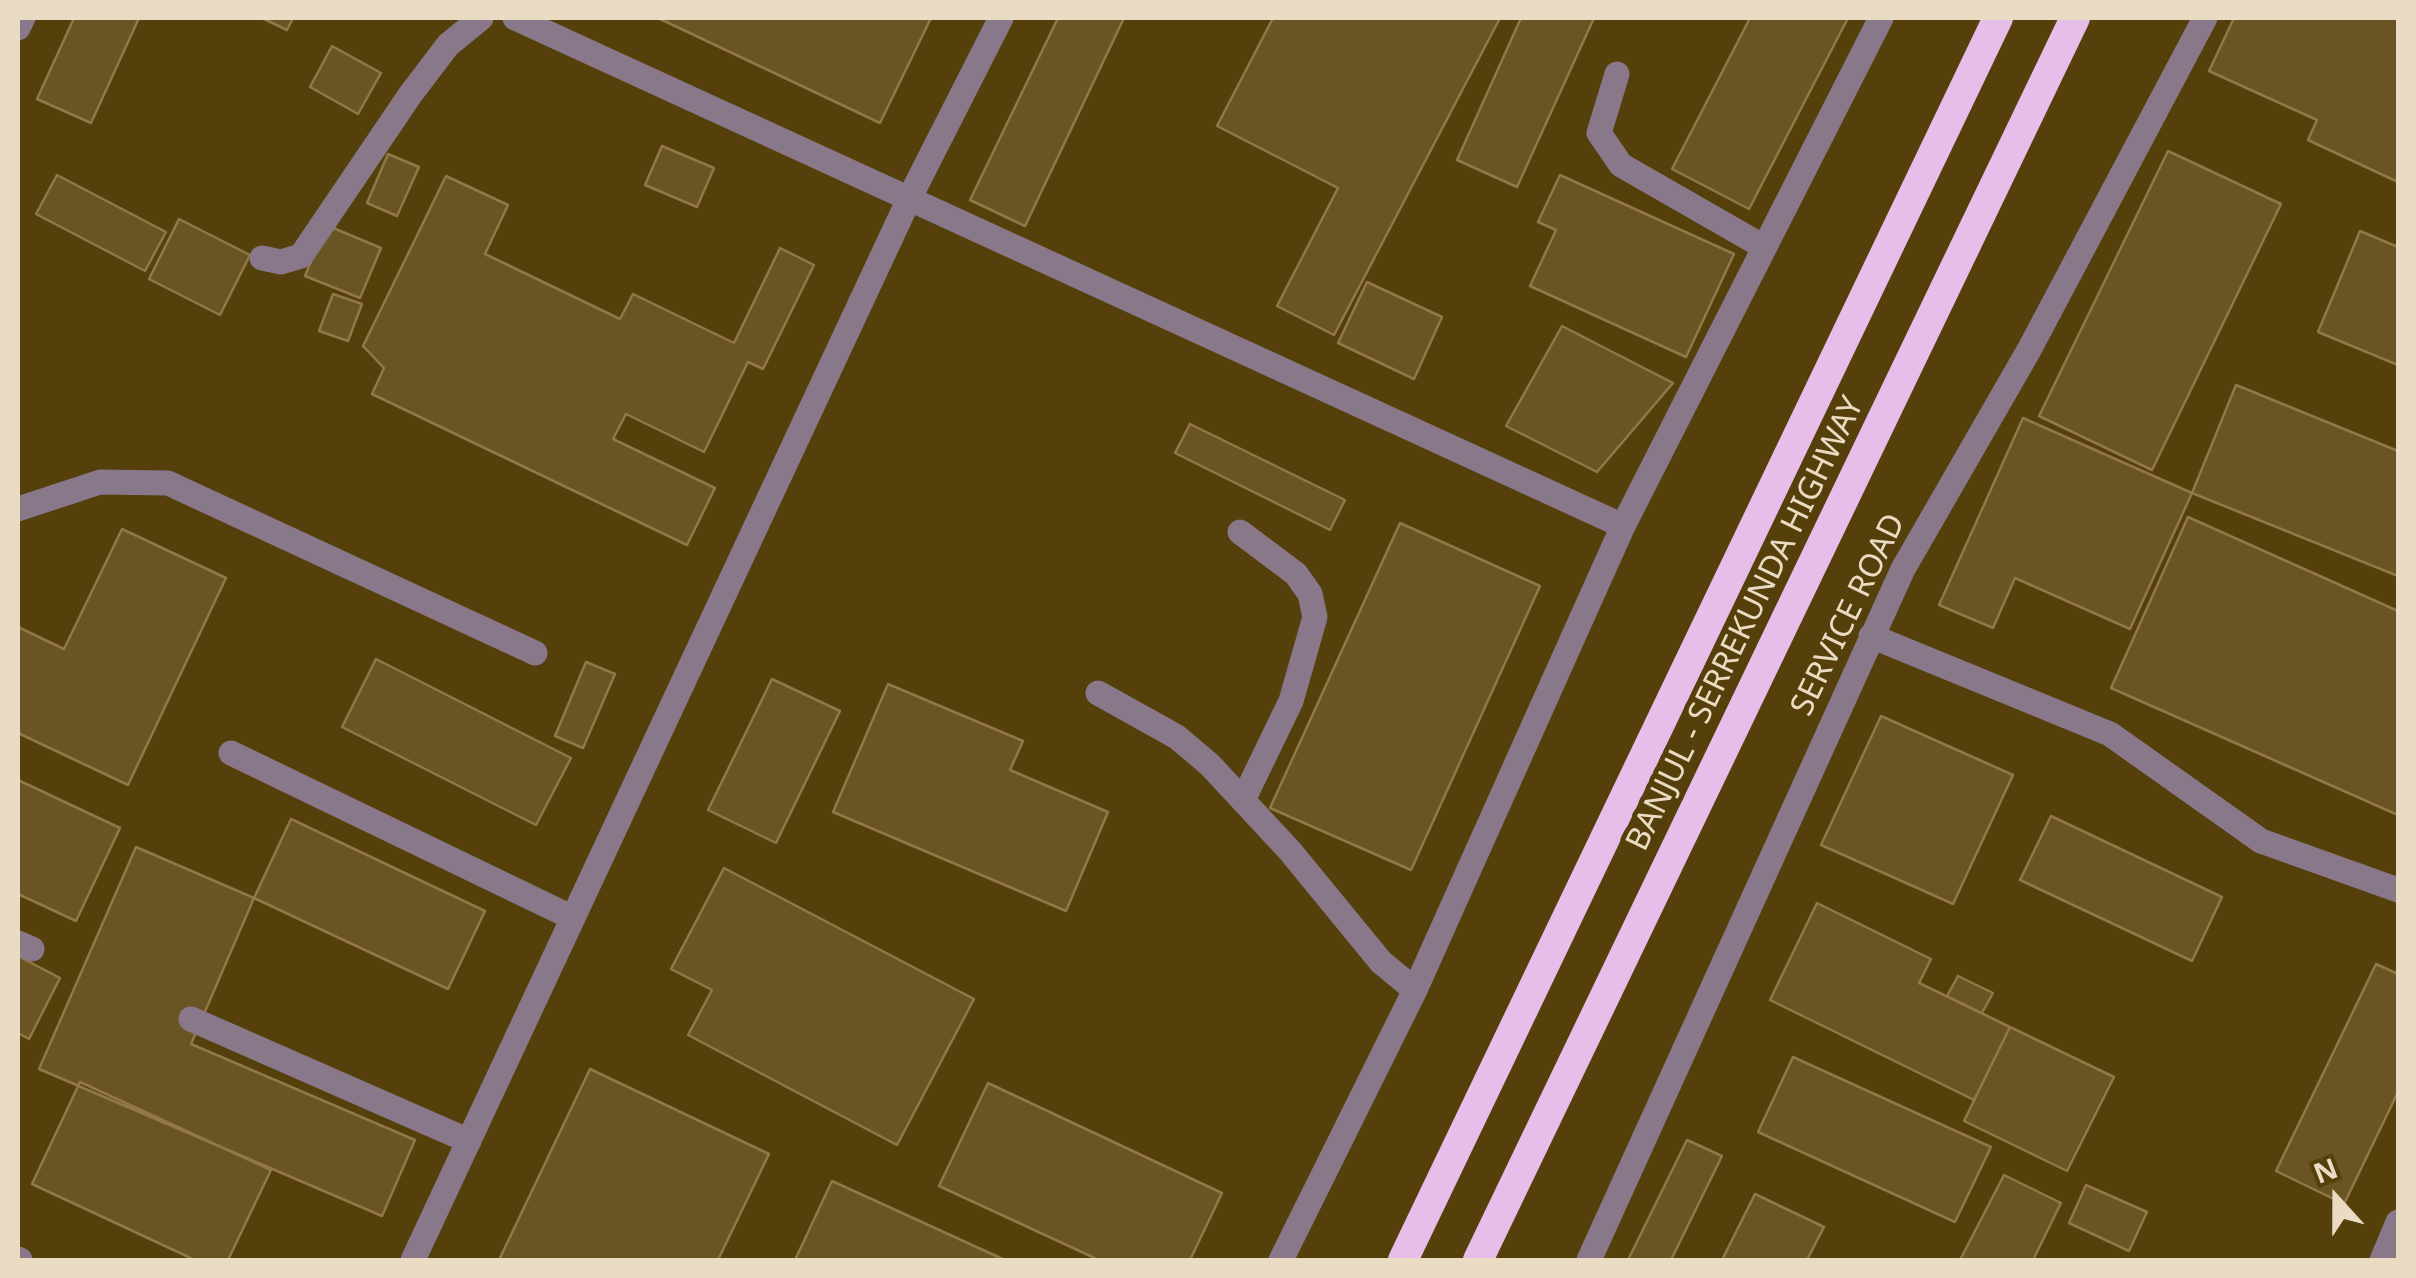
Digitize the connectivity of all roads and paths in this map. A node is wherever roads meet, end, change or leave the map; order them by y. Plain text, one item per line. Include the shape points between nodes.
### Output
1 (23, 18) edge
2 (480, 18) edge
3 (515, 18) edge
4 (1001, 18) edge
5 (1881, 18) edge
6 (1998, 18) edge
7 (2074, 18) edge
8 (2204, 18) edge
9 (18, 28) edge
10 (1617, 74) dead end
11 (909, 200) junction
12 (1764, 248) junction
13 (262, 258) dead end
14 (18, 508) edge
15 (1623, 526) junction
16 (1240, 532) dead end
17 (1871, 636) junction
18 (535, 653) dead end
19 (1098, 693) dead end
20 (231, 753) dead end
21 (1244, 798) junction
22 (2398, 890) edge
23 (573, 918) junction
24 (1415, 990) junction
25 (190, 1019) dead end
26 (469, 1141) junction
27 (2398, 1222) edge
28 (413, 1260) edge
29 (1281, 1260) edge
30 (1403, 1260) edge
31 (1478, 1260) edge
32 (1589, 1260) edge
33 (2382, 1260) edge

1 - 9 street
2 - 13 street via 448,45 410,95 301,256
3 - 11 street
4 - 11 street
5 - 12 street
6 - 30 highway, BANJUL - SERREKUNDA HIGHWAY
7 - 31 highway, BANJUL - SERREKUNDA HIGHWAY
8 - 17 street, SERVICE ROAD
10 - 12 street via 1598,132 1621,165
11 - 15 street
11 - 23 street
12 - 15 street
14 - 18 street via 100,482 168,483
15 - 24 street
16 - 21 street via 1296,574 1315,617 1291,701
17 - 22 street via 2110,734 2261,841
17 - 32 street, SERVICE ROAD
19 - 21 street via 1177,736
20 - 23 street
21 - 24 street via 1340,918
23 - 26 street
24 - 29 street
25 - 26 street
26 - 28 street
27 - 33 street

